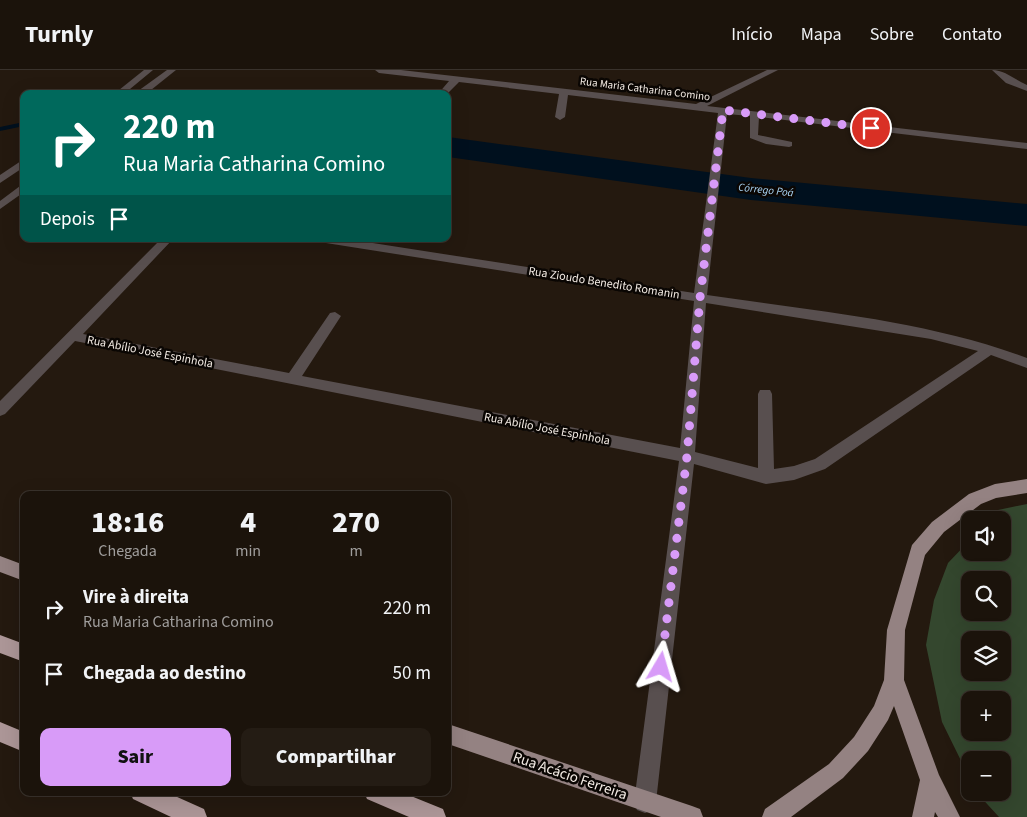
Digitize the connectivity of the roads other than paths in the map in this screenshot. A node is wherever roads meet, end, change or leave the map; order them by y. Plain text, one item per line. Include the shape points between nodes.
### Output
1 (148, 70) edge
2 (172, 70) edge
3 (379, 70) edge
4 (774, 70) edge
5 (996, 70) edge
6 (457, 79) junction
7 (1027, 88) edge
8 (123, 90) edge
9 (145, 90) edge
10 (444, 90) edge
11 (564, 91) junction
12 (699, 106) junction
13 (723, 110) junction
14 (755, 114) junction
15 (560, 117) dead end
16 (788, 144) dead end
17 (1027, 146) edge
18 (20, 165) edge
19 (0, 180) edge
20 (20, 189) edge
21 (0, 206) edge
22 (164, 242) edge
23 (345, 242) edge
24 (700, 298) junction
25 (334, 316) dead end
26 (71, 336) junction
27 (990, 349) junction
28 (1027, 363) edge
29 (292, 380) junction
30 (765, 394) dead end
31 (0, 410) edge
32 (687, 456) junction
33 (766, 477) junction
34 (1027, 486) edge
35 (0, 564) edge
36 (20, 572) edge
37 (0, 643) edge
38 (20, 647) edge
39 (20, 651) edge
40 (894, 680) junction
41 (0, 732) edge
42 (451, 735) edge
43 (20, 740) edge
44 (930, 780) junction
45 (149, 796) edge
46 (384, 796) edge
47 (645, 802) junction
48 (196, 817) edge
49 (435, 817) edge
50 (692, 817) edge
51 (773, 817) edge
52 (923, 817) edge
53 (949, 817) edge

1 - 8 street
2 - 9 street
3 - 6 street, Rua Maria Catharina Comino
4 - 12 street
5 - 7 street via 1009,81
6 - 10 street
6 - 11 street, Rua Maria Catharina Comino
11 - 12 street, Rua Maria Catharina Comino
11 - 15 street
12 - 13 street, Rua Maria Catharina Comino
13 - 14 street, Rua Maria Catharina Comino
13 - 24 street
14 - 16 street via 753,136
14 - 17 street, Rua Maria Catharina Comino
18 - 19 street
20 - 21 street
22 - 26 street
23 - 24 street, Rua Zioudo Benedito Romanin
24 - 27 street, Rua Zioudo Benedito Romanin via 931,334
24 - 32 street
25 - 29 street
26 - 29 street, Rua Abílio José Espinhola
26 - 31 street
27 - 28 street, Rua Zioudo Benedito Romanin
27 - 33 street, Rua Abílio José Espinhola via 820,464 794,473
29 - 32 street, Rua Abílio José Espinhola
30 - 33 street
32 - 33 street, Rua Abílio José Espinhola
32 - 47 street
34 - 40 main road via 995,491 976,499 938,527 918,551 896,630
35 - 36 main road
37 - 38 highway
37 - 39 highway
40 - 44 main road
40 - 51 main road via 881,713 861,744 806,795
41 - 43 highway
42 - 47 main road, Rua Acácio Ferreira
44 - 52 main road
44 - 53 main road
45 - 48 highway
46 - 49 highway
47 - 50 main road, Rua Acácio Ferreira

